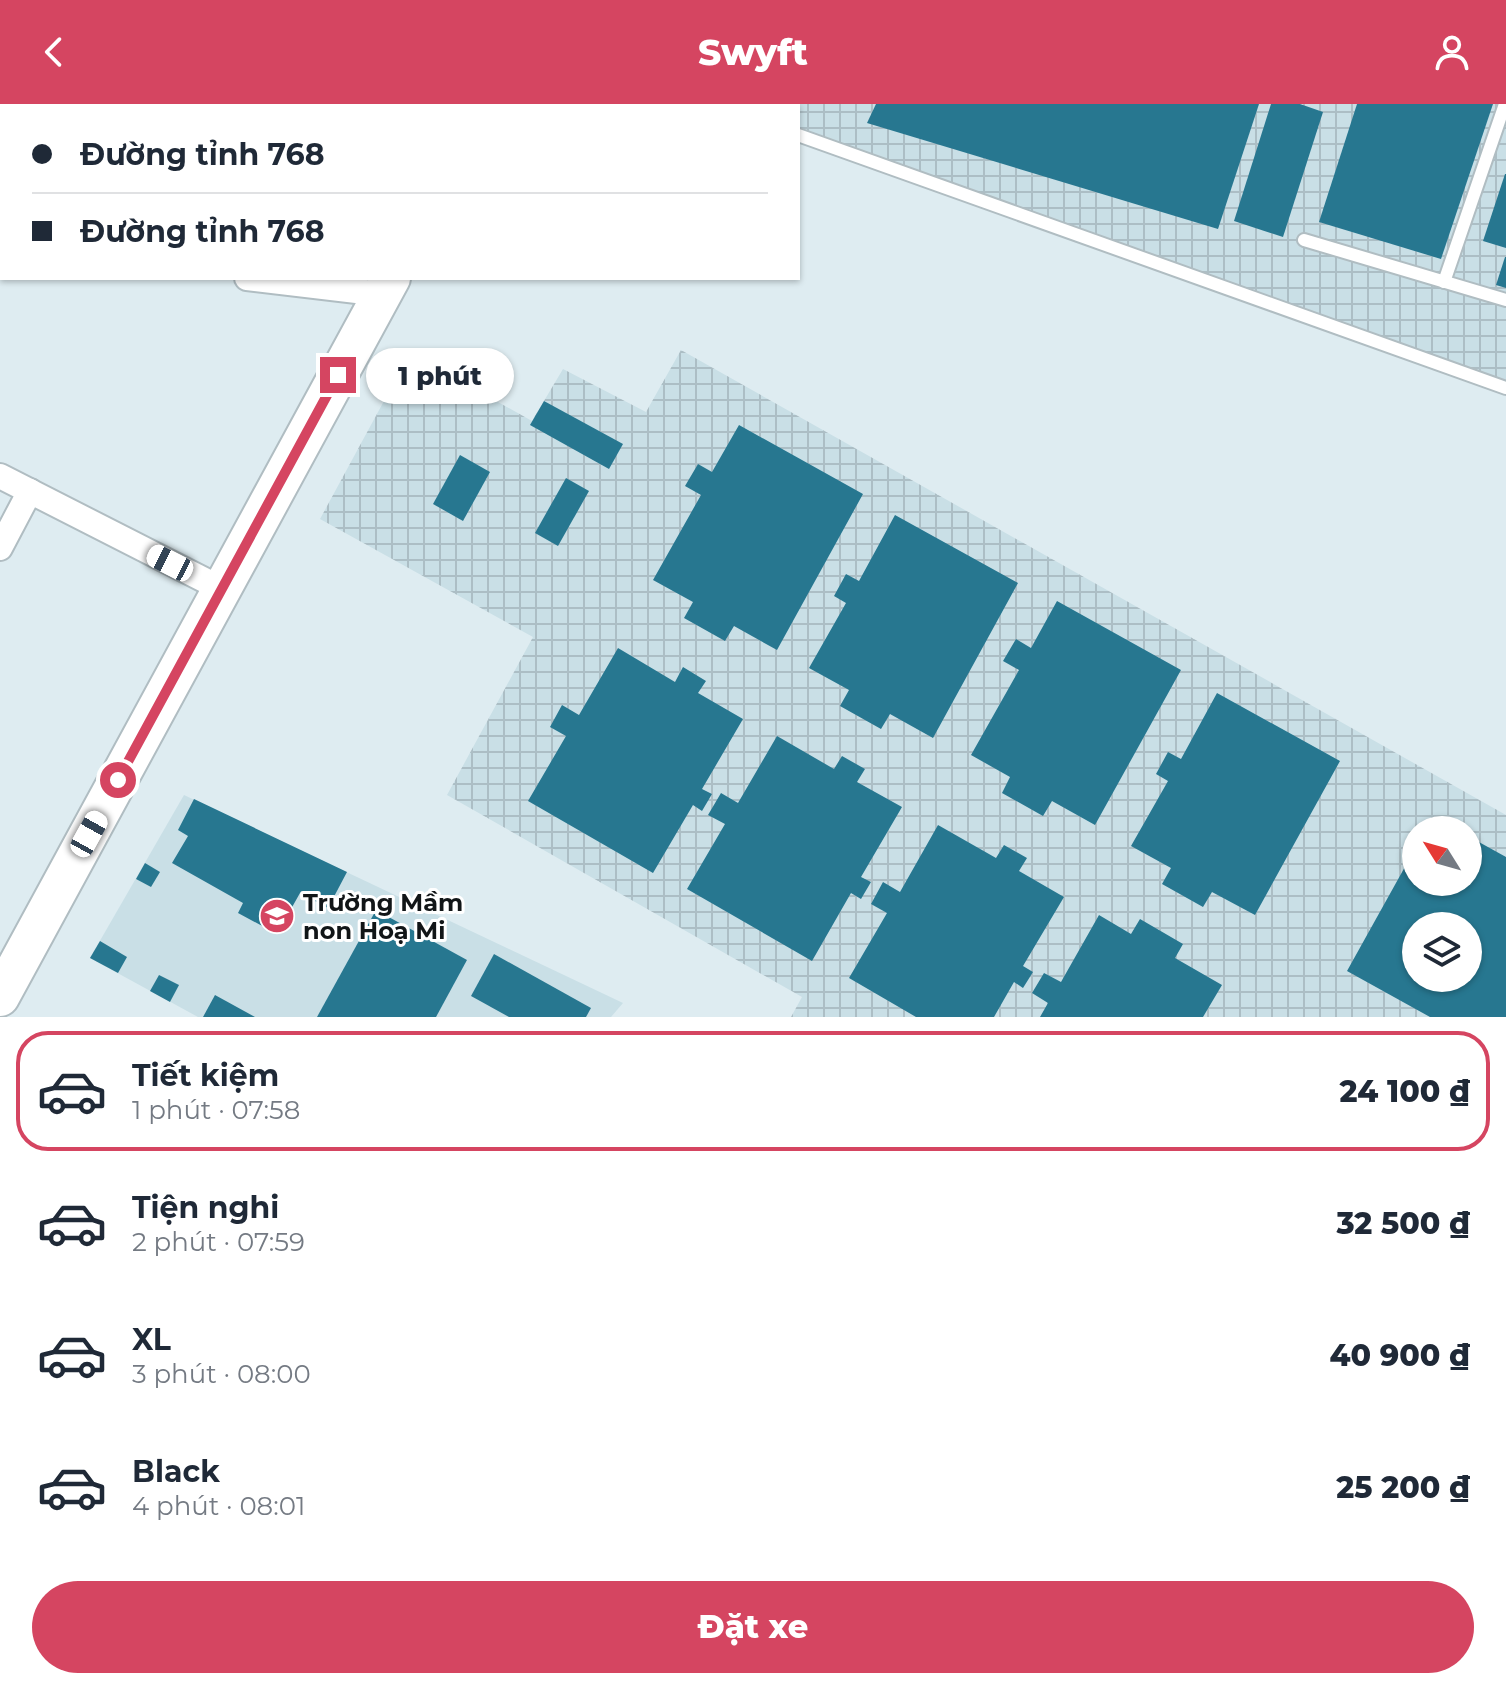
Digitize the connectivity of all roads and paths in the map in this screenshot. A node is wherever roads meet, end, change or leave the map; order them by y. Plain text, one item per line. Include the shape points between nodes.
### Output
1 (1505, 104) edge
2 (800, 136) edge
3 (1304, 240) dead end
4 (282, 280) edge
5 (1444, 282) junction
6 (386, 286) edge
7 (1506, 300) edge
8 (1506, 388) edge
9 (0, 476) edge
10 (30, 491) junction
11 (0, 548) edge
12 (222, 589) junction
13 (0, 997) edge

1 - 5 lane
2 - 8 lane
3 - 5 lane
4 - 6 street
5 - 7 lane
6 - 12 main road
9 - 10 street
10 - 11 street
10 - 12 street
12 - 13 main road

